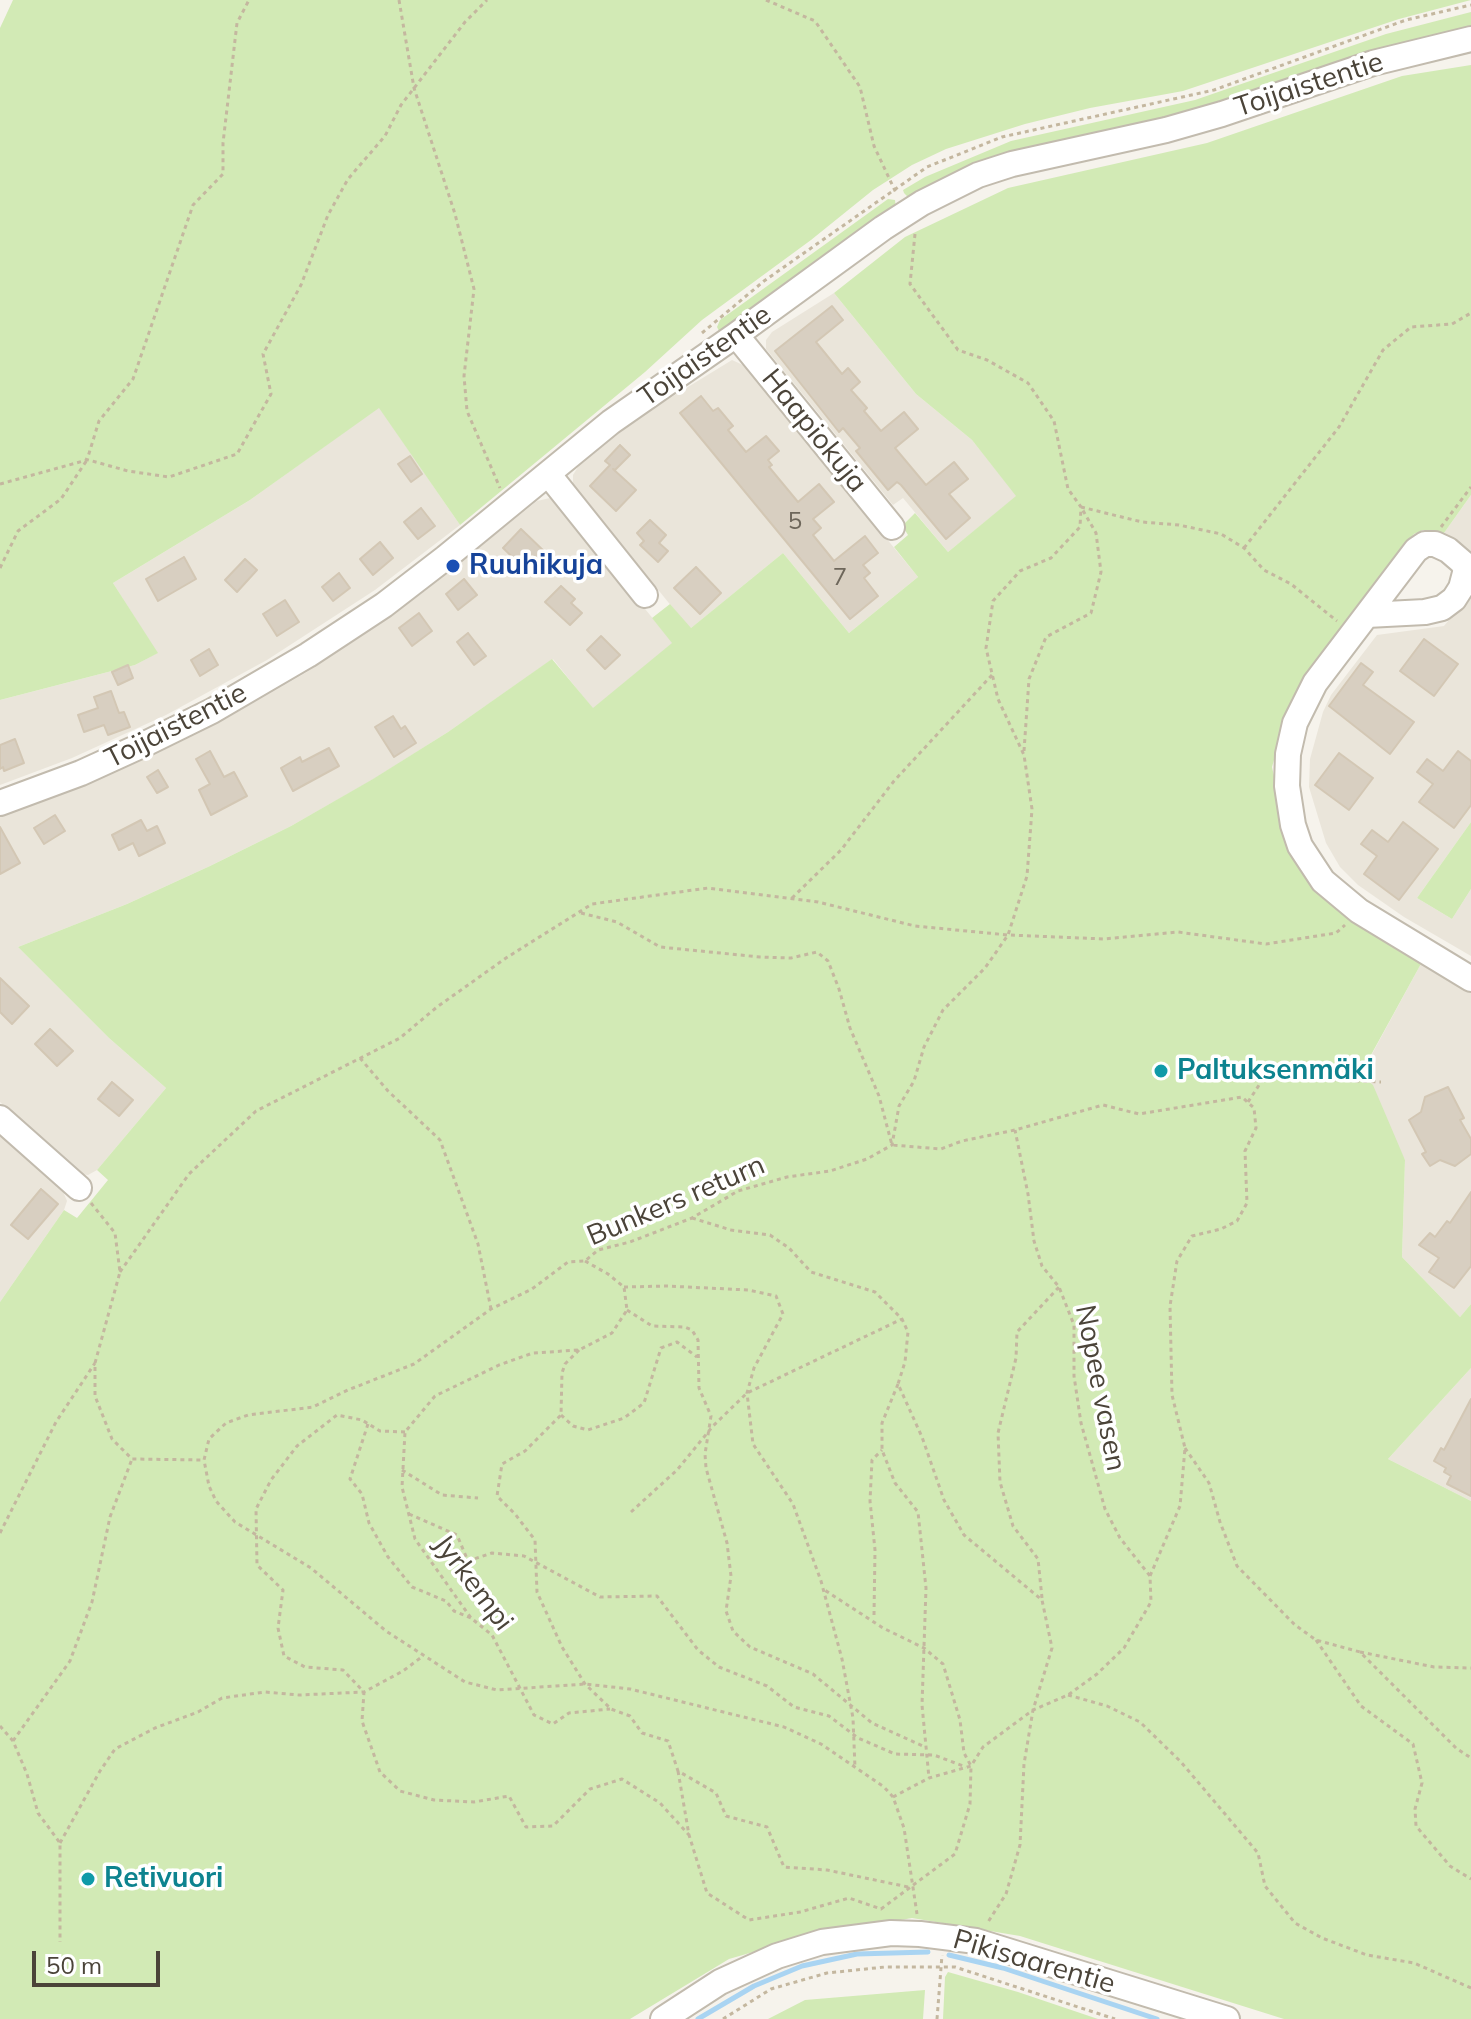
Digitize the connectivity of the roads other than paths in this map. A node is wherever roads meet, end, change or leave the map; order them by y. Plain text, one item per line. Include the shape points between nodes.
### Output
1 (1471, 39) edge
2 (736, 335) junction
3 (549, 475) junction
4 (892, 527) dead end
5 (645, 595) dead end
6 (1360, 624) junction
7 (0, 803) edge
8 (1471, 979) edge
9 (0, 1118) edge
10 (79, 1188) road end
11 (663, 2019) edge
12 (1227, 2019) edge

1 - 2 street, Toijaistentie via 1373,63 1166,130 978,175 909,211
2 - 3 street, Toijaistentie via 611,422
2 - 4 street, Haapiokuja
3 - 5 street
3 - 7 street, Toijaistentie via 384,605 264,682 149,742
6 - 6 street via 1425,544 1454,554 1466,569 1461,588 1442,608
6 - 8 street via 1302,705 1295,723 1286,769 1300,846 1323,881 1359,911
9 - 10 street
11 - 12 street, Pikisaarentie via 720,1982 777,1956 857,1936 932,1935 976,1941

